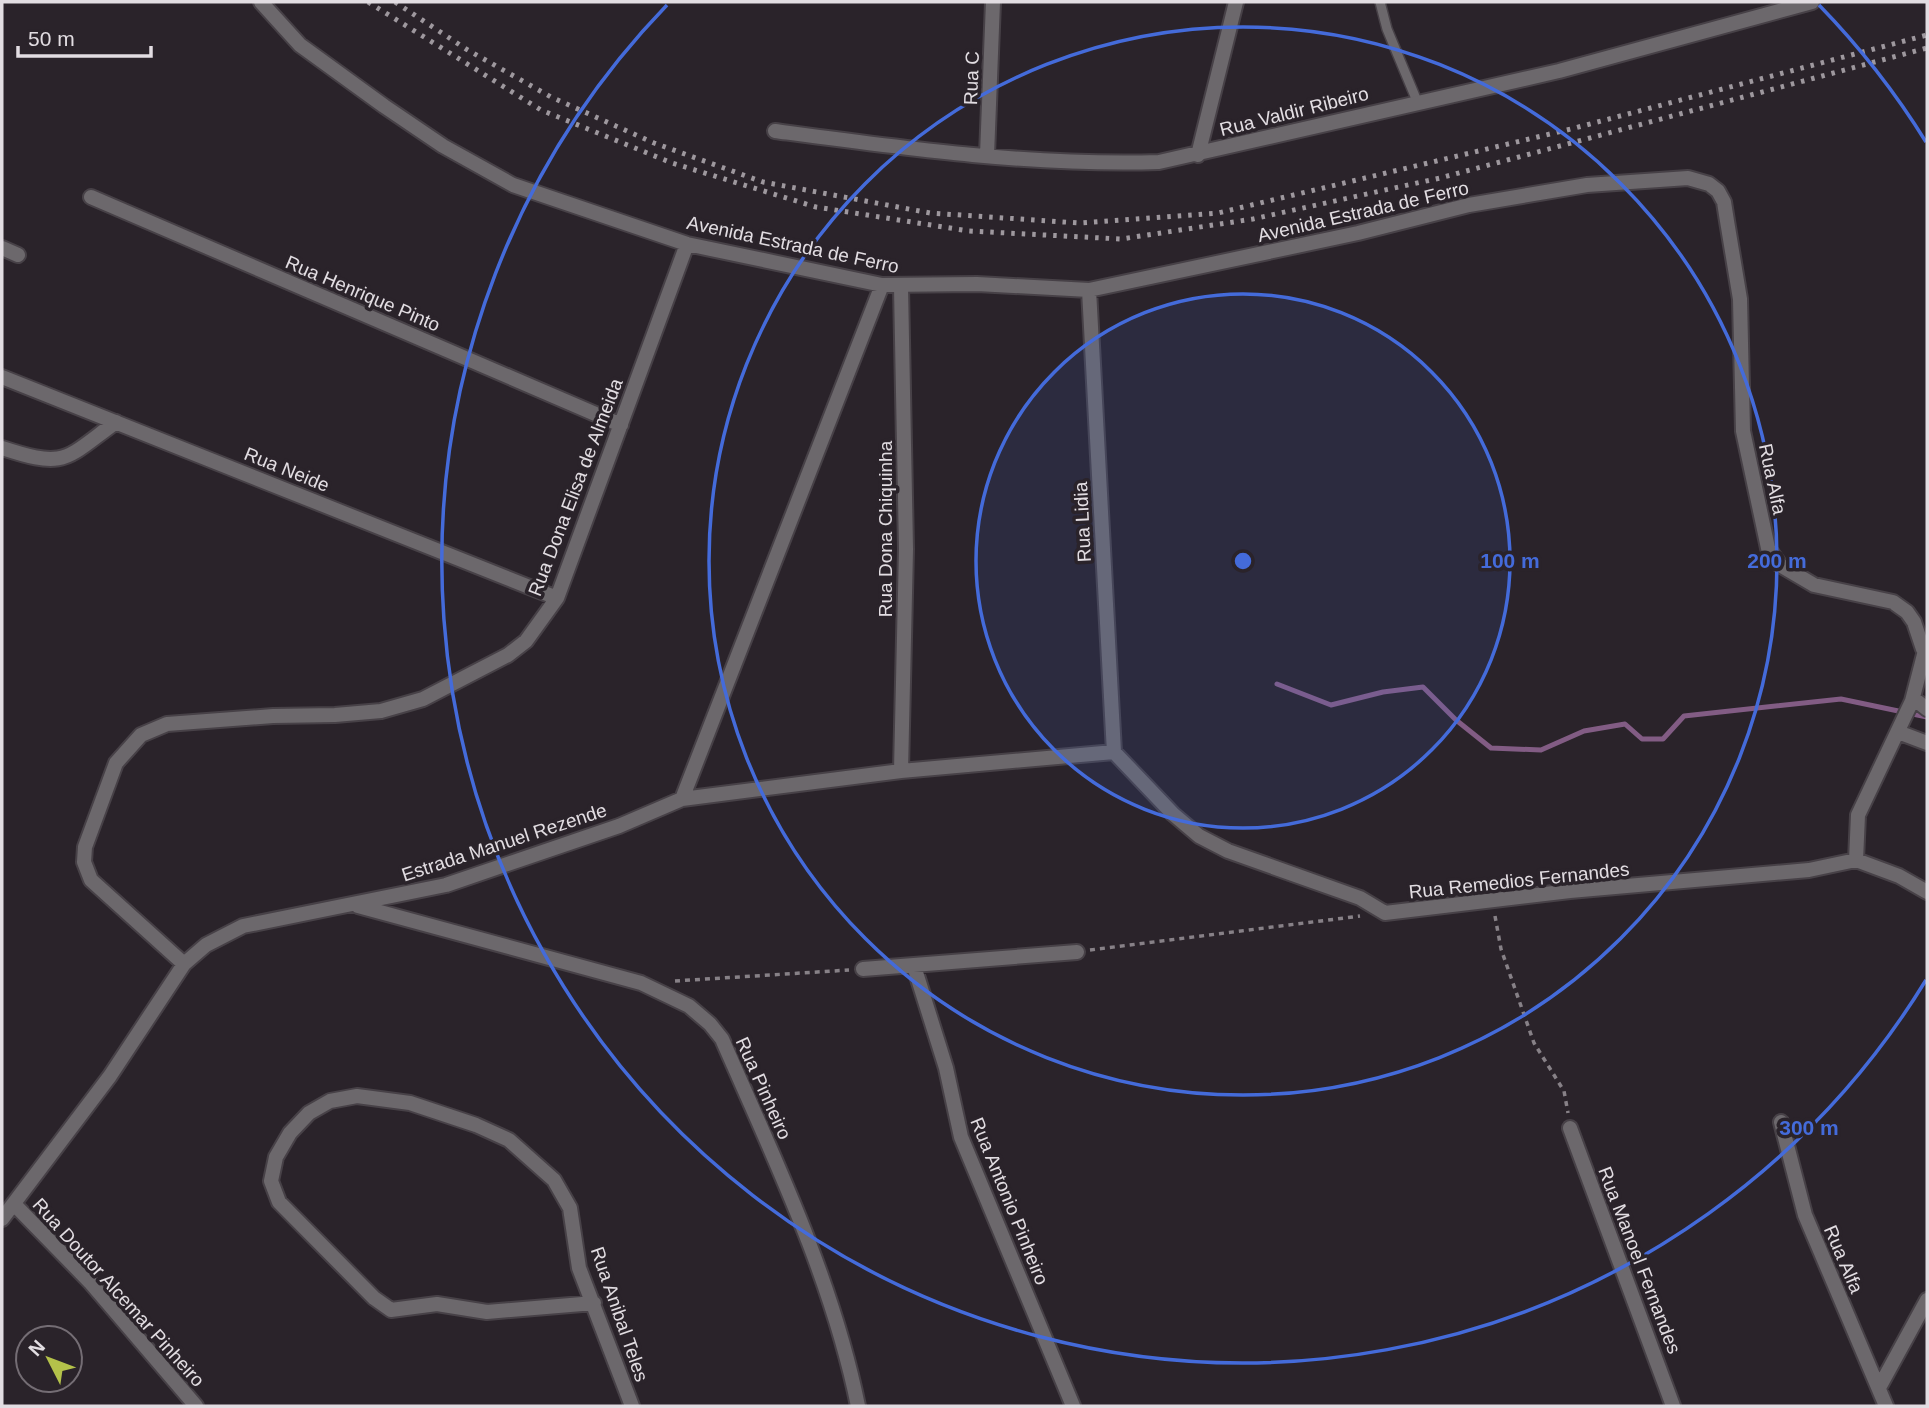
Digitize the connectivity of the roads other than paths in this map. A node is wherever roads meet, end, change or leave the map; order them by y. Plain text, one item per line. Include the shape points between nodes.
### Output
1 (261, 2) edge
2 (993, 2) edge
3 (1236, 2) edge
4 (1380, 2) edge
5 (1812, 2) edge
6 (1417, 101) junction
7 (775, 131) dead end
8 (988, 155) junction
9 (1198, 155) junction
10 (91, 197) dead end
11 (1727, 221) joint
12 (687, 244) junction
13 (2, 248) edge
14 (18, 255) dead end
15 (882, 285) junction
16 (901, 287) junction
17 (1089, 290) junction
18 (2, 377) edge
19 (116, 422) junction
20 (621, 425) junction
21 (2, 448) edge
22 (557, 598) junction
23 (1925, 646) edge
24 (1912, 700) junction
25 (1927, 709) edge
26 (1900, 729) junction
27 (1927, 743) edge
28 (1114, 752) junction
29 (901, 771) junction
30 (682, 799) junction
31 (1856, 860) junction
32 (1927, 892) edge
33 (356, 906) junction
34 (1077, 952) road end
35 (184, 964) junction
36 (914, 966) junction
37 (863, 969) road end
38 (1781, 1122) dead end
39 (1570, 1128) road end
40 (14, 1204) junction
41 (2, 1219) edge
42 (1927, 1300) edge
43 (594, 1303) junction
44 (1880, 1386) junction
45 (196, 1406) edge
46 (632, 1406) edge
47 (858, 1406) edge
48 (1073, 1406) edge
49 (1673, 1406) edge
50 (1886, 1406) edge

1 - 12 street, Avenida Estrada de Ferro via 300,44 443,146 513,185
2 - 8 street, Rua C
3 - 9 street
4 - 6 lane
5 - 6 street, Rua Valdir Ribeiro via 1559,71
6 - 9 street, Rua Valdir Ribeiro
7 - 8 street, Rua Valdir Ribeiro
8 - 9 street, Rua Valdir Ribeiro via 1093,164 1159,162
10 - 20 street, Rua Henrique Pinto
11 - 17 street, Avenida Estrada de Ferro via 1718,191 1688,178 1587,186 1469,205
11 - 23 street, Rua Alfa via 1740,299 1742,431 1768,548 1780,565 1814,585 1893,602 1907,611
12 - 15 street, Avenida Estrada de Ferro
12 - 20 street, Rua Dona Elisa de Almeida
13 - 14 street
15 - 16 street, Avenida Estrada de Ferro
15 - 30 street
16 - 17 street, Avenida Estrada de Ferro via 977,284
16 - 29 street, Rua Dona Chiquinha via 906,549
17 - 28 street, Rua Lidia
18 - 19 street, Rua Neide
19 - 21 street via 75,452 51,461
19 - 22 street, Rua Neide
20 - 22 street, Rua Dona Elisa de Almeida
22 - 35 street, Rua Dona Elisa de Almeida via 526,641 423,699 381,711 167,724 128,746 116,763 85,847 84,862 91,880
23 - 24 street
24 - 25 street
24 - 26 street
26 - 27 street
26 - 31 street via 1858,815
28 - 29 street, Estrada Manuel Rezende
28 - 31 street, Rua Remedios Fernandes via 1199,836 1228,851 1360,898 1385,913 1809,870
29 - 30 street, Estrada Manuel Rezende
30 - 33 street, Estrada Manuel Rezende via 620,826 446,885
31 - 32 street
33 - 35 street, Estrada Manuel Rezende via 243,926 206,944
33 - 47 street, Rua Pinheiro via 642,983 689,1006 710,1024 722,1039 796,1211 823,1284
34 - 36 street
35 - 40 street, Estrada Manuel Rezende via 110,1076
36 - 37 street
36 - 48 street, Rua Antonio Pinheiro via 946,1068 961,1137
38 - 44 street, Rua Alfa via 1820,1255
39 - 49 street, Rua Manoel Fernandes
40 - 41 street, Estrada Manuel Rezende
40 - 45 street, Rua Doutor Alcemar Pinheiro via 90,1282
42 - 44 street
43 - 43 street, Rua Anibal Teles via 579,1268 570,1208 554,1180 509,1140 442,1112 357,1096 330,1101 309,1114 290,1133 276,1157 271,1181 279,1202 391,1310 437,1304 488,1312
43 - 46 street, Rua Anibal Teles
44 - 50 street, Rua Alfa

